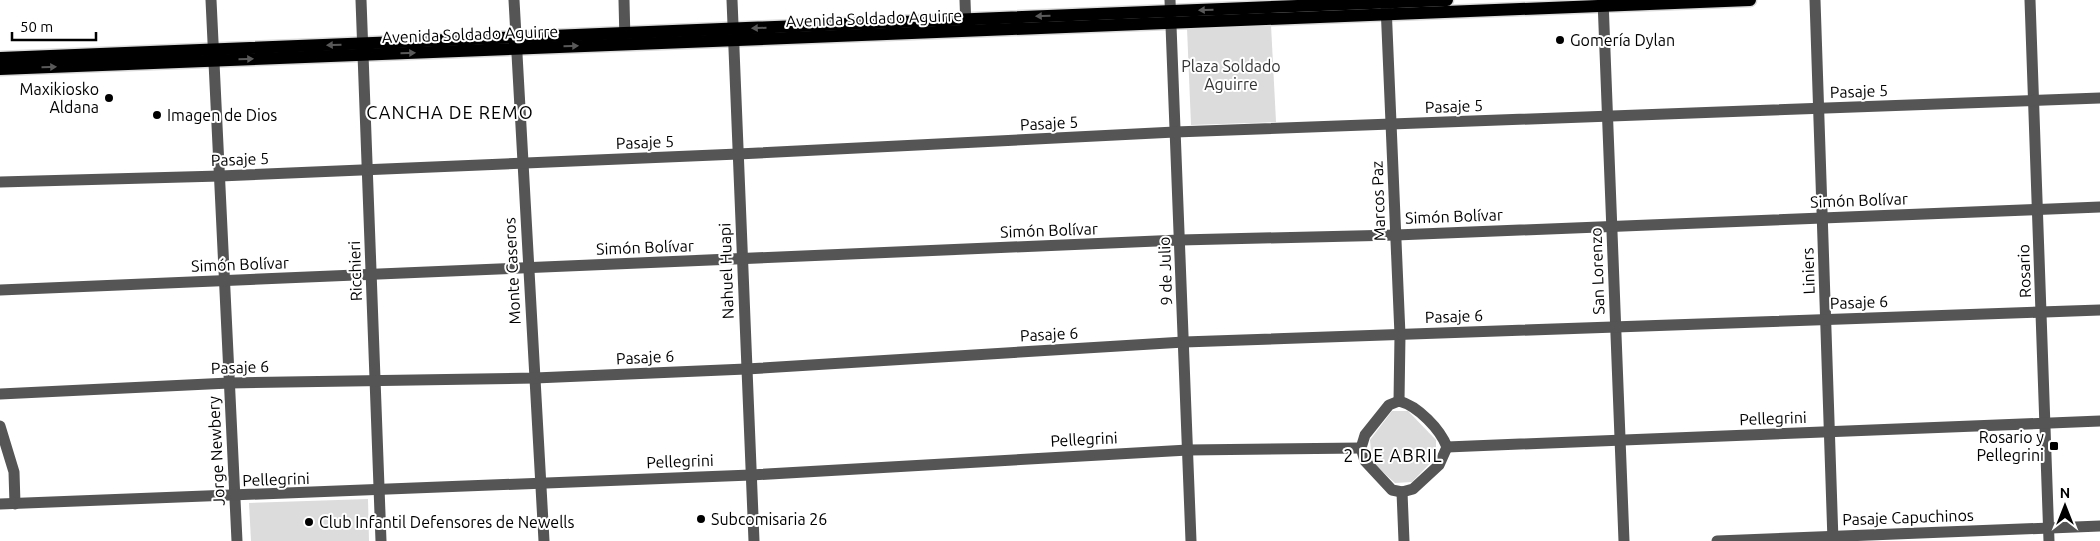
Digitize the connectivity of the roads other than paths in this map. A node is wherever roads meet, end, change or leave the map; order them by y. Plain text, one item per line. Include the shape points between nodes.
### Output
1 (211, 0) edge
2 (361, 0) edge
3 (514, 0) edge
4 (624, 0) edge
5 (732, 0) edge
6 (965, 0) edge
7 (1447, 0) edge
8 (1750, 0) edge
9 (1815, 0) edge
10 (2030, 0) edge
11 (1603, 3) edge
12 (1386, 6) edge
13 (1171, 11) edge
14 (966, 25) junction
15 (733, 34) junction
16 (625, 39) junction
17 (516, 43) junction
18 (363, 49) junction
19 (214, 55) junction
20 (0, 58) edge
21 (0, 69) edge
22 (2100, 98) edge
23 (2034, 101) junction
24 (1818, 109) junction
25 (1607, 118) junction
26 (1391, 125) junction
27 (1176, 132) junction
28 (738, 154) junction
29 (522, 163) junction
30 (368, 170) junction
31 (220, 176) junction
32 (0, 182) edge
33 (2100, 206) edge
34 (2038, 209) junction
35 (1822, 217) junction
36 (1612, 226) junction
37 (1396, 235) junction
38 (1180, 240) junction
39 (742, 259) junction
40 (529, 268) junction
41 (371, 275) junction
42 (224, 281) junction
43 (0, 290) edge
44 (2100, 310) edge
45 (2041, 312) junction
46 (1826, 320) junction
47 (1615, 327) junction
48 (1400, 334) junction
49 (1184, 342) junction
50 (746, 369) junction
51 (535, 378) junction
52 (375, 381) junction
53 (229, 383) junction
54 (0, 394) edge
55 (1399, 401) junction
56 (2100, 421) edge
57 (2045, 423) junction
58 (0, 426) edge
59 (1829, 432) junction
60 (1620, 440) junction
61 (1447, 447) junction
62 (1361, 448) junction
63 (1188, 450) junction
64 (751, 475) junction
65 (541, 484) junction
66 (379, 491) junction
67 (1402, 492) junction
68 (234, 497) junction
69 (0, 504) edge
70 (15, 504) junction
71 (2100, 526) edge
72 (2049, 528) junction
73 (1833, 539) edge
74 (237, 541) edge
75 (381, 541) edge
76 (544, 541) edge
77 (754, 541) edge
78 (1191, 541) edge
79 (1404, 541) edge
80 (1624, 541) edge
81 (1717, 541) edge
82 (2049, 541) edge

1 - 19 street, Jorge Newbery
2 - 18 street, Ricchieri
3 - 17 street, Monte Caseros
4 - 16 street
5 - 15 street, Nahuel Huapi
6 - 14 street
7 - 12 main road, Avenida Soldado Aguirre
8 - 11 main road, Avenida Soldado Aguirre
9 - 24 street, Liniers
10 - 23 street, Rosario
11 - 12 main road, Avenida Soldado Aguirre
11 - 25 street, San Lorenzo
12 - 13 main road, Avenida Soldado Aguirre
12 - 26 street, Marcos Paz
13 - 14 main road, Avenida Soldado Aguirre
13 - 27 street, 9 de Julio
14 - 15 main road, Avenida Soldado Aguirre
15 - 16 main road, Avenida Soldado Aguirre
15 - 28 street, Nahuel Huapi
16 - 17 main road, Avenida Soldado Aguirre
17 - 18 main road, Avenida Soldado Aguirre
17 - 29 street, Monte Caseros
18 - 19 main road, Avenida Soldado Aguirre
18 - 30 street, Ricchieri
19 - 20 main road, Avenida Soldado Aguirre
21 -> 19 main road, Avenida Soldado Aguirre
19 - 31 street, Jorge Newbery
22 - 23 street, Pasaje 5
23 - 24 street, Pasaje 5
23 - 34 street, Rosario
24 - 25 street, Pasaje 5
24 - 35 street, Liniers
25 - 26 street, Pasaje 5
25 - 36 street, San Lorenzo
26 - 27 street, Pasaje 5
26 - 37 street, Marcos Paz
27 - 28 street, Pasaje 5
27 - 38 street, 9 de Julio
28 - 29 street, Pasaje 5
28 - 39 street, Nahuel Huapi
29 - 30 street, Pasaje 5
29 - 40 street, Monte Caseros
30 - 31 street, Pasaje 5
30 - 41 street, Ricchieri
31 - 32 street, Pasaje 5
31 - 42 street, Jorge Newbery
33 - 34 street, Simón Bolívar
34 - 35 street, Simón Bolívar
34 - 45 street, Rosario
35 - 36 street, Simón Bolívar
35 - 46 street, Liniers
36 - 37 street, Simón Bolívar
36 - 47 street, San Lorenzo
37 - 38 street, Simón Bolívar
37 - 48 street, Marcos Paz
38 - 39 street, Simón Bolívar
38 - 49 street, 9 de Julio
39 - 40 street, Simón Bolívar
39 - 50 street, Nahuel Huapi
40 - 41 street, Simón Bolívar
40 - 51 street, Monte Caseros
41 - 42 street, Simón Bolívar
41 - 52 street, Ricchieri
42 - 43 street, Simón Bolívar
42 - 53 street, Jorge Newbery
44 - 45 street, Pasaje 6
45 - 46 street, Pasaje 6
45 - 57 street, Rosario
46 - 47 street, Pasaje 6
46 - 59 street, Liniers
47 - 48 street, Pasaje 6
47 - 60 street, San Lorenzo
48 - 49 street, Pasaje 6
48 - 55 street, Marcos Paz
49 - 50 street, Pasaje 6
49 - 63 street, 9 de Julio
50 - 51 street, Pasaje 6
50 - 64 street, Nahuel Huapi
51 - 52 street, Pasaje 6
51 - 65 street, Monte Caseros
52 - 53 street, Pasaje 6
52 - 66 street, Ricchieri
53 - 54 street, Pasaje 6
53 - 68 street, Jorge Newbery
55 - 61 street via 1410,404 1439,433
55 - 62 street via 1388,405 1365,435
56 - 57 street, Pellegrini
57 - 59 street, Pellegrini
57 - 72 street, Rosario
58 - 70 street via 14,472
59 - 60 street, Pellegrini
59 - 73 street, Liniers
60 - 61 street, Pellegrini
60 - 80 street, San Lorenzo
61 - 67 street via 1439,465 1413,489
62 - 63 street, Pellegrini
62 - 67 street via 1365,461 1392,490
63 - 64 street, Pellegrini
63 - 78 street, 9 de Julio
64 - 65 street, Pellegrini
64 - 77 street, Nahuel Huapi
65 - 66 street, Pellegrini
65 - 76 street, Monte Caseros
66 - 68 street, Pellegrini
66 - 75 street, Ricchieri
67 - 79 street
68 - 70 street, Pellegrini
68 - 74 street, Jorge Newbery
69 - 70 street, Pellegrini
71 - 72 street, Pasaje Capuchinos
72 - 73 street, Pasaje Capuchinos
72 - 82 street, Rosario
73 - 81 street, Pasaje Capuchinos

